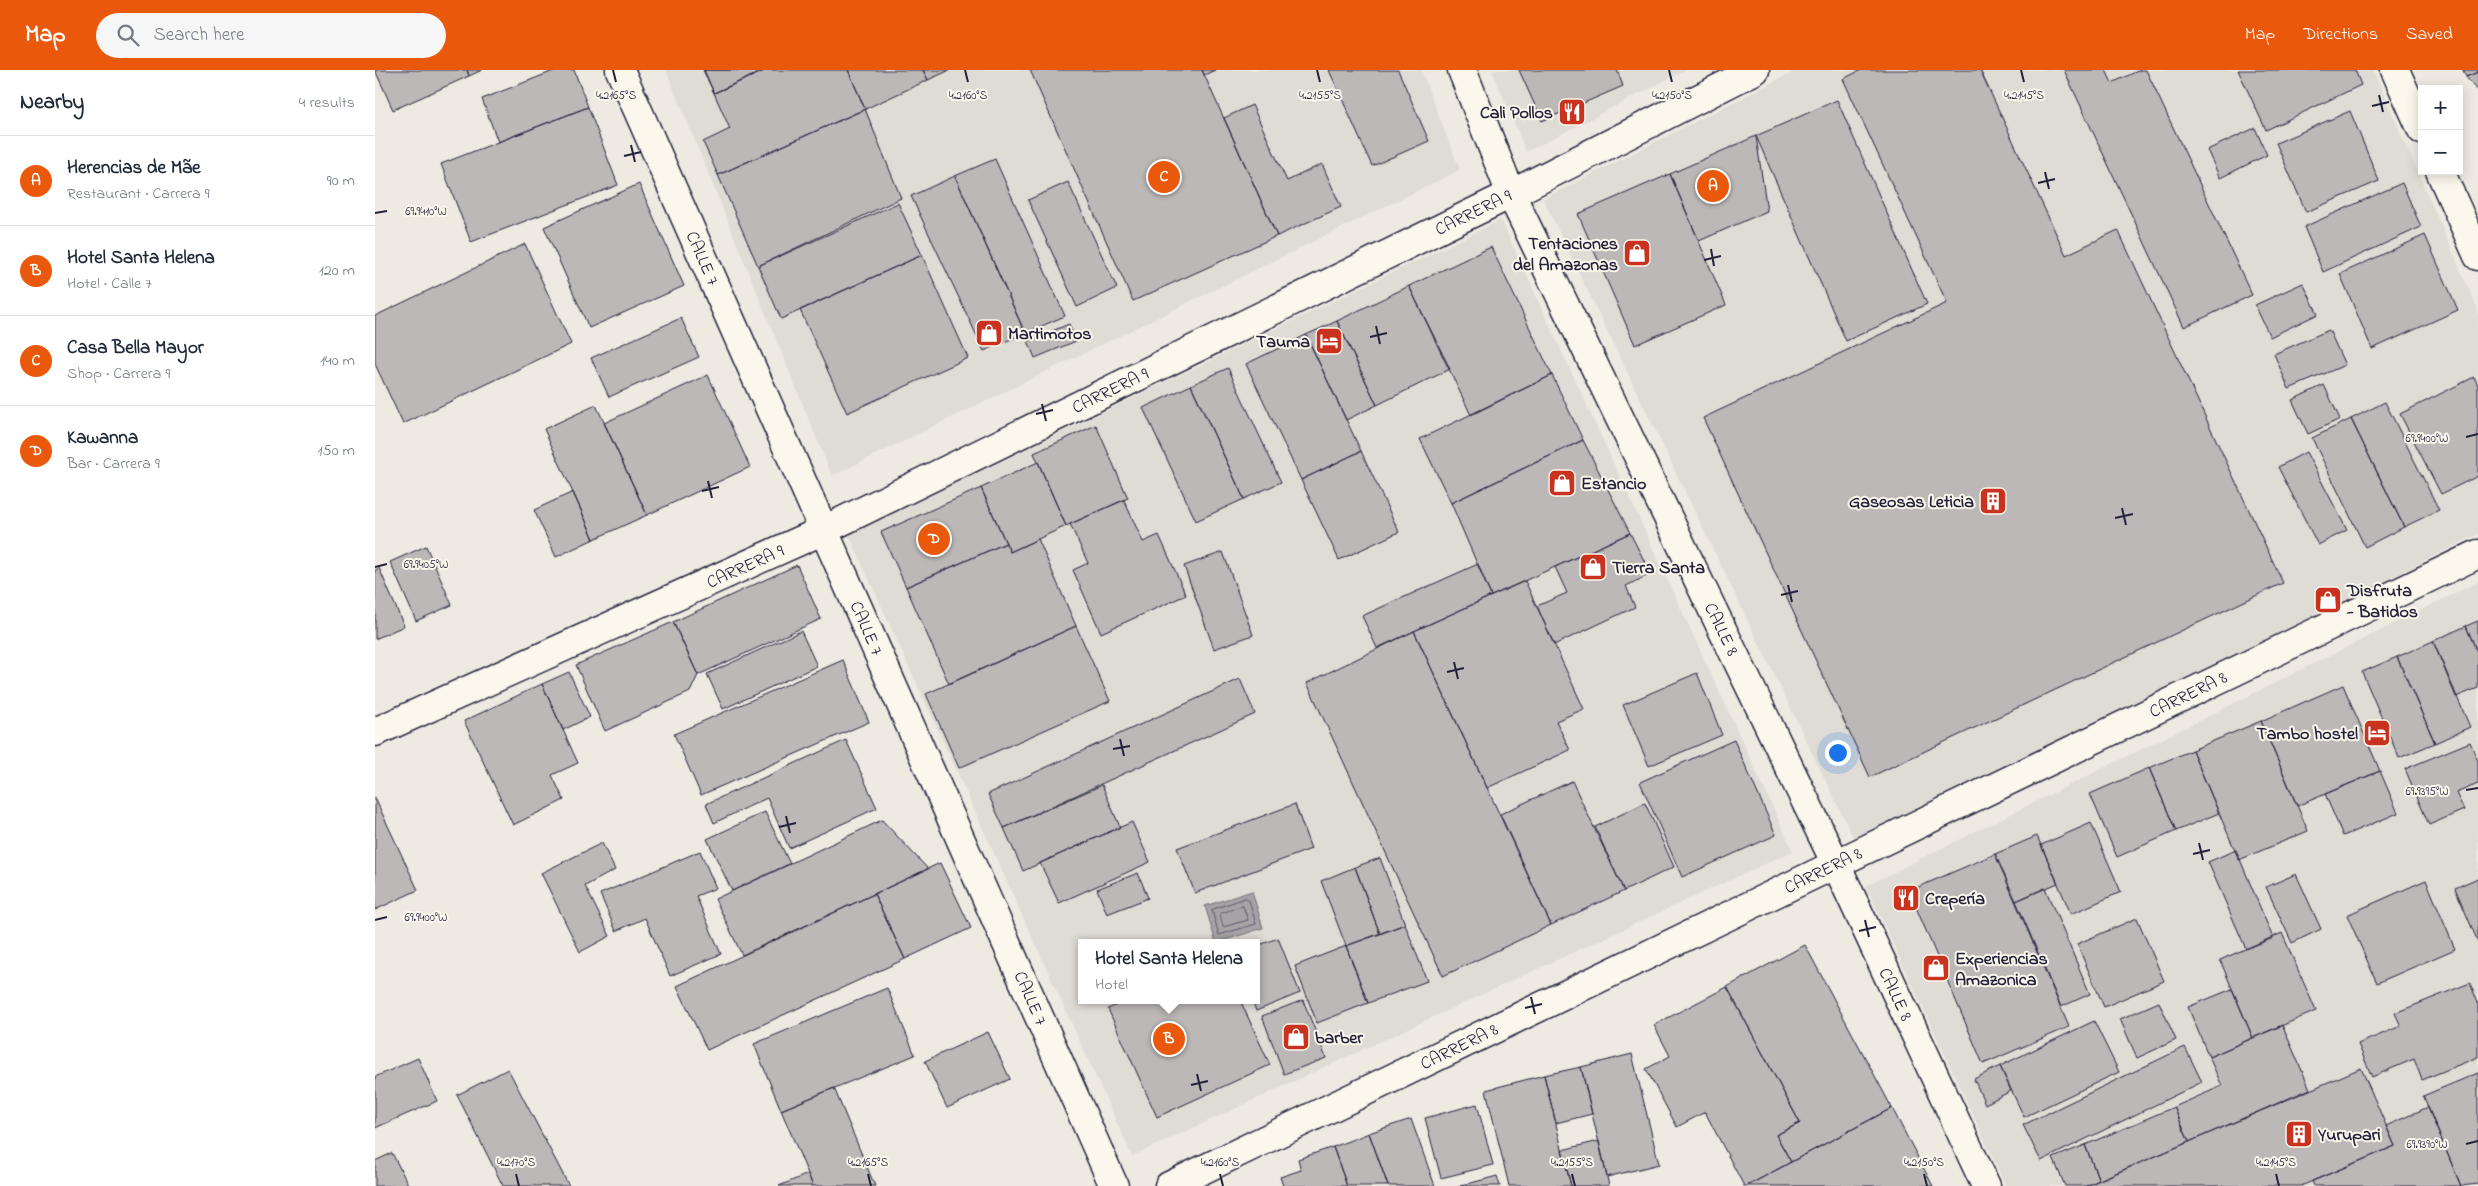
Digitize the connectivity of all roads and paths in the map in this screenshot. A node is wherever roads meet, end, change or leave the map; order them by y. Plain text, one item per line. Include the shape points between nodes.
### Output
1 (620, 70) edge
2 (1462, 70) edge
3 (1755, 70) edge
4 (2395, 70) edge
5 (2418, 121) edge
6 (2442, 175) edge
7 (1511, 194) junction
8 (2478, 256) edge
9 (824, 530) junction
10 (2478, 554) edge
11 (375, 732) edge
12 (1835, 864) junction
13 (1114, 1186) edge
14 (1169, 1186) edge
15 (1986, 1186) edge

1 - 9 street, CALLE 7
2 - 7 street, CALLE 8
3 - 7 street, CARRERA 9
4 - 5 street
6 - 8 street
7 - 9 street, CARRERA 9
7 - 12 street, CALLE 8
9 - 11 street, CARRERA 9
9 - 13 street, CALLE 7
10 - 12 street, CARRERA 8
12 - 14 street, CARRERA 8
12 - 15 street, CALLE 8

